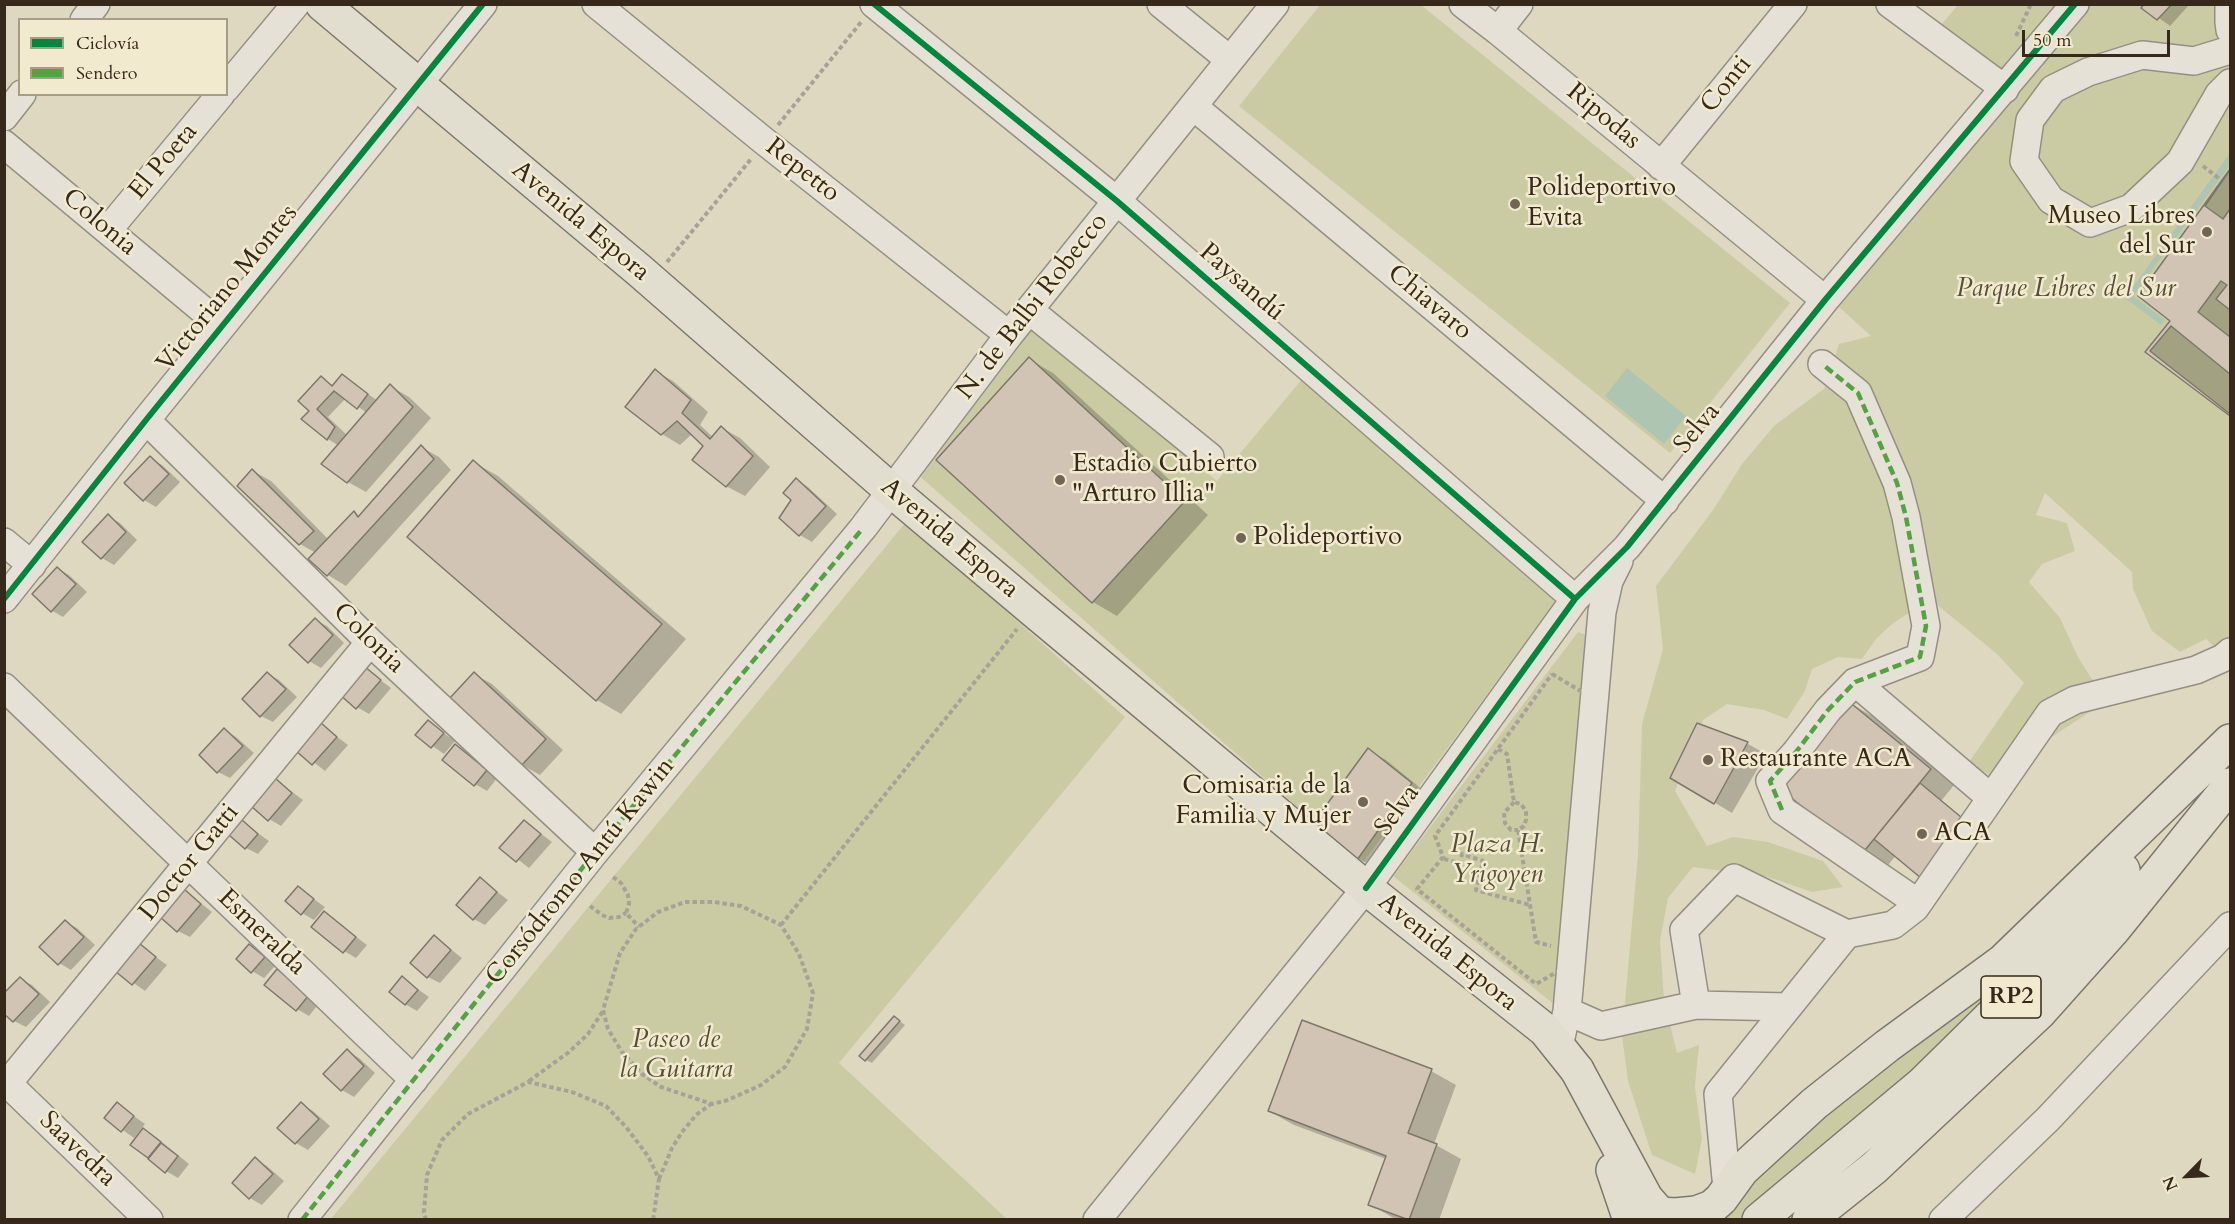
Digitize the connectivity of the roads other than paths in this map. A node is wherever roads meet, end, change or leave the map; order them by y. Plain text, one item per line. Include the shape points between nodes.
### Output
1 (96, 4) edge
2 (296, 4) edge
3 (322, 4) edge
4 (483, 4) edge
5 (596, 4) edge
6 (874, 4) edge
7 (1161, 4) edge
8 (1275, 4) edge
9 (1463, 4) edge
10 (1520, 4) edge
11 (1793, 4) edge
12 (1890, 4) edge
13 (2074, 4) edge
14 (2229, 4) edge
15 (86, 18) edge
16 (2230, 30) edge
17 (1498, 31) junction
18 (2230, 50) edge
19 (1230, 60) junction
20 (2230, 83) edge
21 (228, 86) edge
22 (418, 86) junction
23 (2005, 89) junction
24 (20, 96) edge
25 (219, 96) edge
26 (1193, 106) junction
27 (4, 117) edge
28 (4, 144) edge
29 (1661, 166) junction
30 (1117, 201) junction
31 (108, 230) junction
32 (1825, 300) junction
33 (1029, 310) junction
34 (222, 326) junction
35 (1009, 335) junction
36 (1822, 364) dead end
37 (146, 420) junction
38 (1210, 457) dead end
39 (892, 491) junction
40 (1665, 501) junction
41 (863, 528) joint
42 (4, 542) edge
43 (1627, 547) junction
44 (32, 565) junction
45 (4, 599) edge
46 (1575, 599) junction
47 (370, 642) junction
48 (2230, 652) edge
49 (1855, 682) junction
50 (4, 687) edge
51 (2230, 742) edge
52 (2230, 785) edge
53 (1991, 798) junction
54 (2230, 818) edge
55 (595, 852) junction
56 (189, 864) junction
57 (1366, 888) junction
58 (1918, 903) junction
59 (2230, 926) edge
60 (2114, 928) junction
61 (1847, 934) junction
62 (1696, 1005) junction
63 (1788, 1007) junction
64 (1567, 1011) junction
65 (1568, 1058) junction
66 (414, 1080) junction
67 (6, 1082) edge
68 (1727, 1189) junction
69 (148, 1220) edge
70 (302, 1220) edge
71 (1097, 1220) edge
72 (1630, 1220) edge
73 (1759, 1220) edge
74 (1809, 1220) edge
75 (1943, 1220) edge

1 - 15 street
2 - 21 street
3 - 22 main road, Avenida Espora
4 - 22 street, Victoriano Montes
5 - 35 street, Repetto
6 - 30 street, Paysandú
7 - 19 street
8 - 19 street, N. de Balbi Robecco
9 - 17 street, Ripodas
10 - 17 street
11 - 29 street, Conti
12 - 23 street
13 - 23 street, Selva
14 - 16 street
17 - 29 street, Ripodas
18 - 20 street via 2194,61 2142,55 2088,72 2053,89 2030,120 2024,161 2051,200 2090,223 2131,208 2180,162 2219,94
19 - 26 street, N. de Balbi Robecco
22 - 34 street, Victoriano Montes
22 - 39 main road, Avenida Espora via 640,271
23 - 32 street, Selva
24 - 27 street
25 - 31 street, El Poeta
26 - 30 street, N. de Balbi Robecco
26 - 40 street, Chiavaro
28 - 31 street, Colonia
29 - 32 street, Ripodas
30 - 33 street, N. de Balbi Robecco
30 - 46 street, Paysandú
31 - 34 street, Colonia
32 - 40 street, Selva
33 - 35 street, N. de Balbi Robecco
33 - 38 street
34 - 37 street, Victoriano Montes
35 - 39 street, N. de Balbi Robecco
36 - 49 street via 1858,393 1897,483 1926,626 1920,657
37 - 44 street, Victoriano Montes
37 - 47 street, Colonia
39 - 41 street, N. de Balbi Robecco
39 - 57 main road, Avenida Espora
40 - 43 street, Selva
41 - 55 street, Corsódromo Antú Kawin
42 - 44 street
43 - 46 street, Selva
43 - 64 street via 1608,581 1602,612
44 - 45 street, Victoriano Montes
46 - 57 street, Selva
47 - 55 street, Colonia
47 - 56 street, Doctor Gatti
48 - 53 street via 2196,670 2074,700 2050,713
49 - 53 street
49 - 58 street via 1770,781 1782,810
50 - 56 street, Esmeralda
51 - 68 main road via 2003,961 1814,1104 1742,1170
51 - 73 main road, RP2 via 2046,962 1922,1084
52 - 60 main road, RP2
53 - 58 street
54 - 60 main road
55 - 66 street, Corsódromo Antú Kawin
56 - 66 street, Esmeralda
56 - 67 street, Doctor Gatti
57 - 65 main road, Avenida Espora via 1545,1030
57 - 71 street, Selva
58 - 61 street via 1893,925
59 - 75 street via 2048,1119
60 - 74 main road, RP2 via 2015,1037 1874,1168
61 - 62 street via 1734,878 1684,930
61 - 63 street
62 - 63 street
62 - 64 street via 1601,1026
63 - 68 street via 1718,1094
64 - 65 street
65 - 68 main road via 1647,1198 1660,1214 1696,1213 1712,1207
65 - 72 main road
66 - 70 street, Corsódromo Antú Kawin
67 - 69 street, Saavedra

